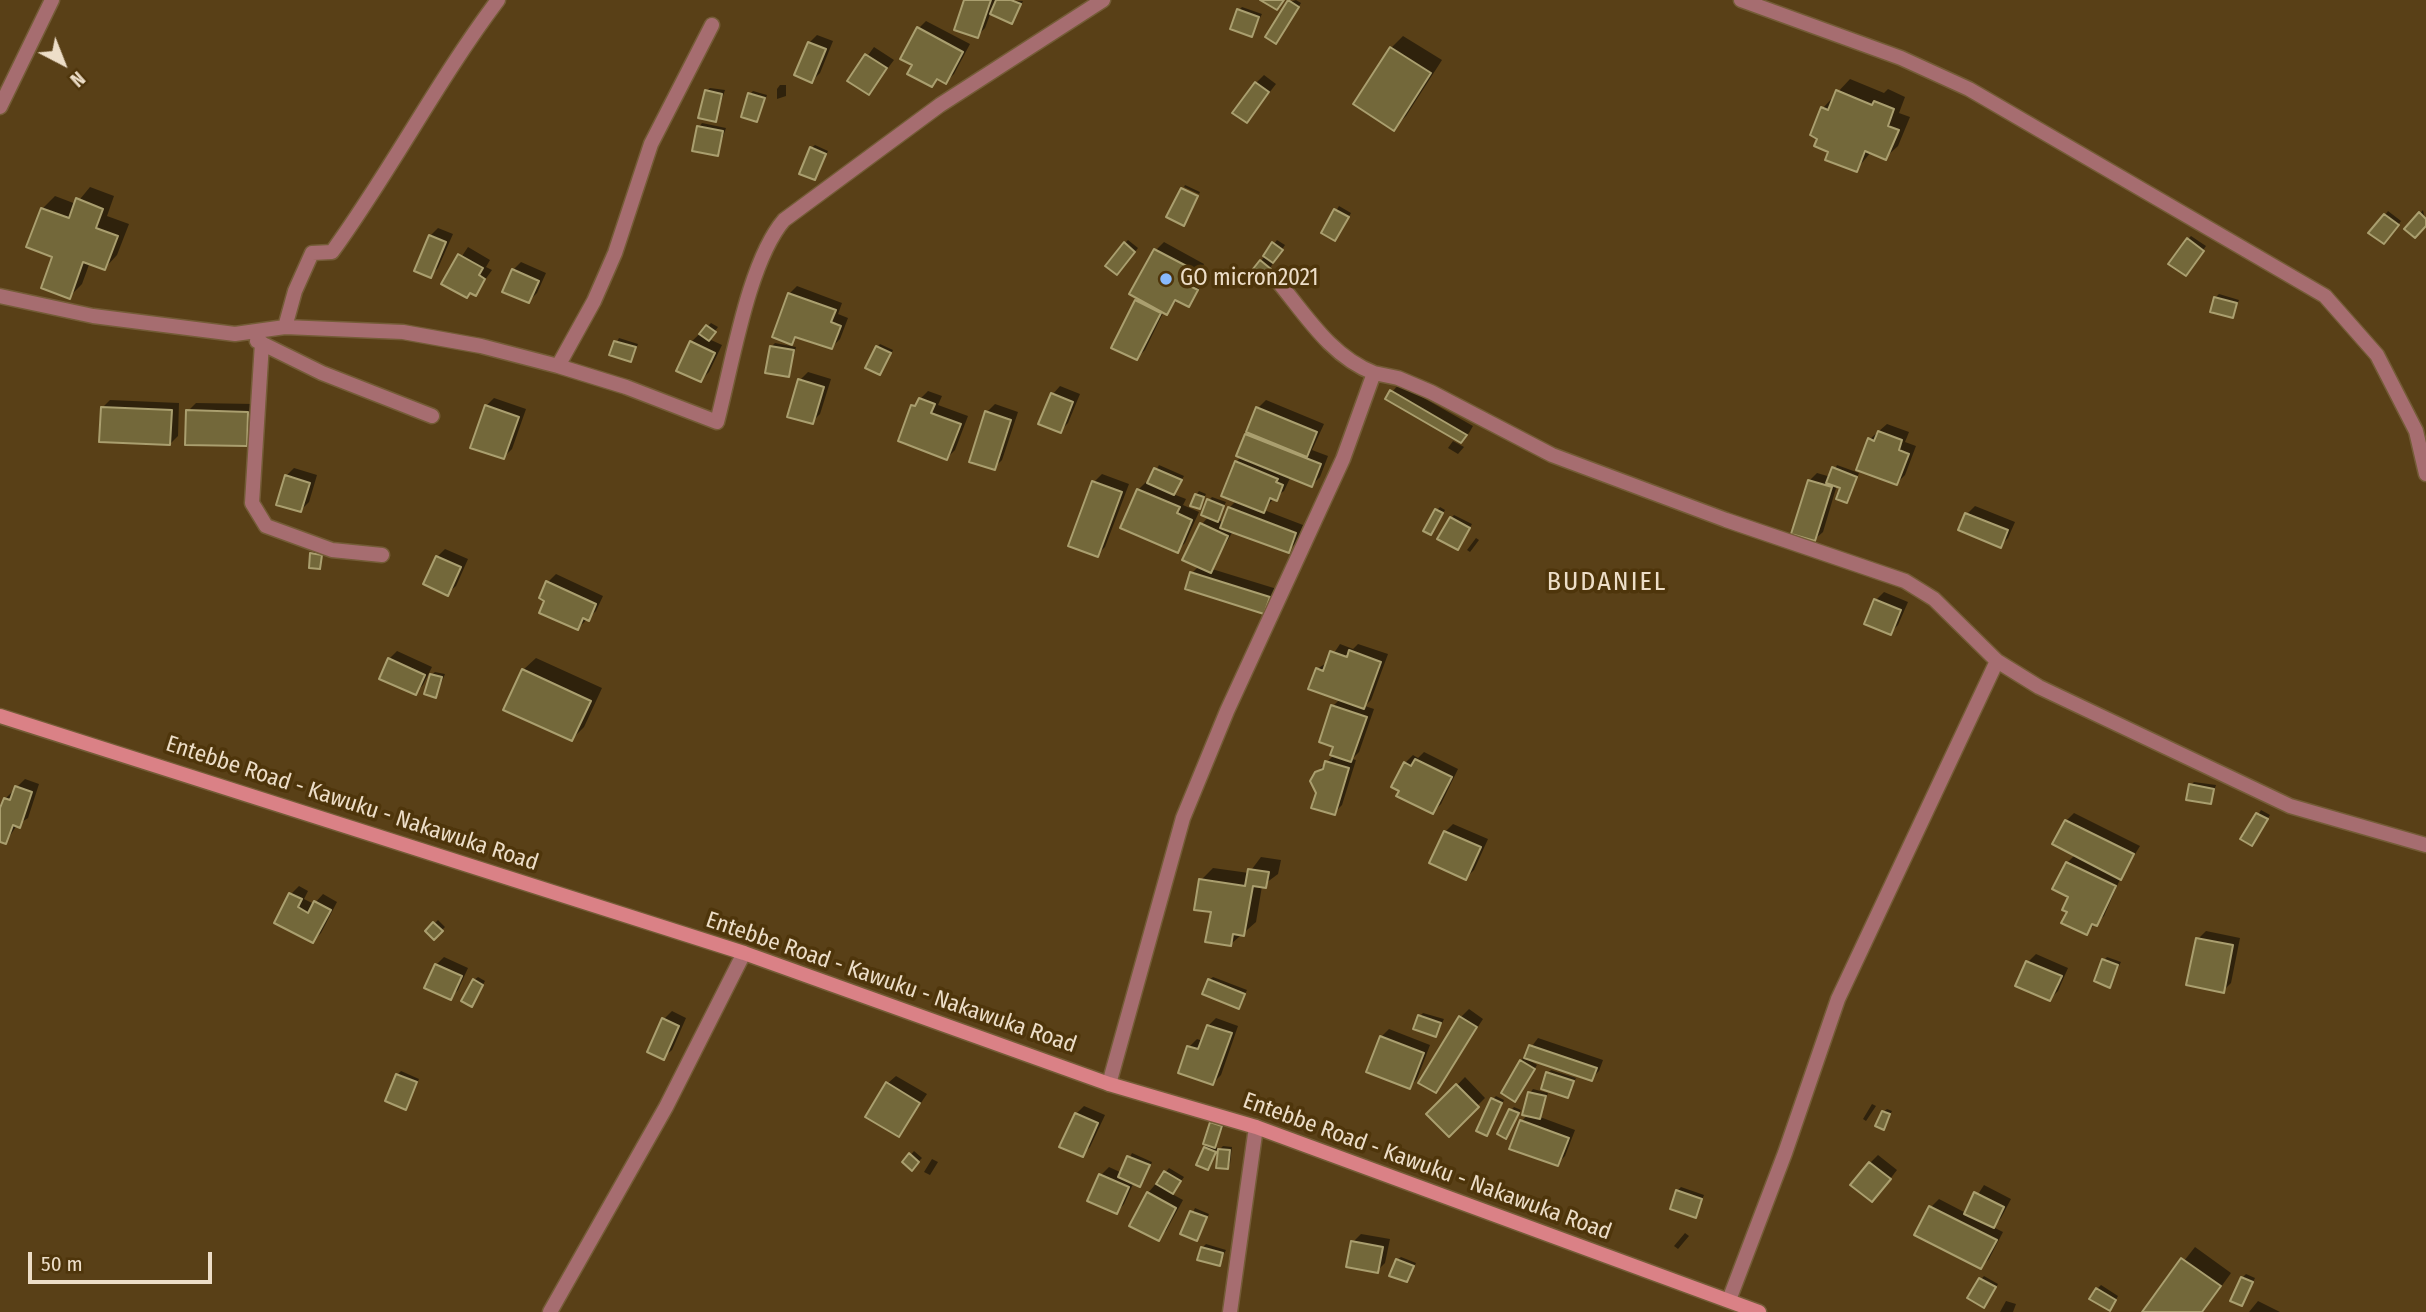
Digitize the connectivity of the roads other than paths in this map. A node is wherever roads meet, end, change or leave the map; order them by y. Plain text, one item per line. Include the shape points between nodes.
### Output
1 (52, 0) edge
2 (498, 0) edge
3 (1103, 0) edge
4 (1741, 0) edge
5 (712, 25) dead end
6 (0, 107) edge
7 (1276, 279) dead end
8 (0, 296) edge
9 (285, 327) junction
10 (235, 334) junction
11 (262, 343) junction
12 (558, 366) junction
13 (1374, 373) junction
14 (432, 416) dead end
15 (2426, 474) edge
16 (382, 555) dead end
17 (1997, 661) junction
18 (0, 716) edge
19 (2426, 845) edge
20 (744, 953) junction
21 (1108, 1084) junction
22 (1256, 1127) junction
23 (1729, 1300) junction
24 (550, 1312) edge
25 (1230, 1312) edge
26 (1759, 1312) edge

1 - 6 street
2 - 9 street via 458,53 371,198 332,253 312,253
3 - 12 street via 949,99 784,220 770,236 759,261 717,422
4 - 15 street via 1901,58 1969,89 2325,296 2377,355 2416,431
5 - 12 street via 651,144 615,253
7 - 13 street via 1330,343 1353,365
8 - 10 street via 93,316
9 - 10 street
9 - 12 street via 403,332
10 - 11 street
11 - 14 street via 322,373
11 - 16 street via 252,503 256,514 267,526 332,550
13 - 17 street via 1431,392 1552,456 1905,581 1934,600
13 - 21 street via 1343,459 1183,818
17 - 19 street via 2039,687 2290,806
17 - 23 street via 1838,999
18 - 20 main road, Entebbe Road - Kawuku - Nakawuka Road
20 - 21 main road, Entebbe Road - Kawuku - Nakawuka Road
20 - 24 street via 666,1107
21 - 22 main road, Entebbe Road - Kawuku - Nakawuka Road
22 - 23 main road, Entebbe Road - Kawuku - Nakawuka Road
22 - 25 street
23 - 26 main road, Entebbe Road - Kawuku - Nakawuka Road

